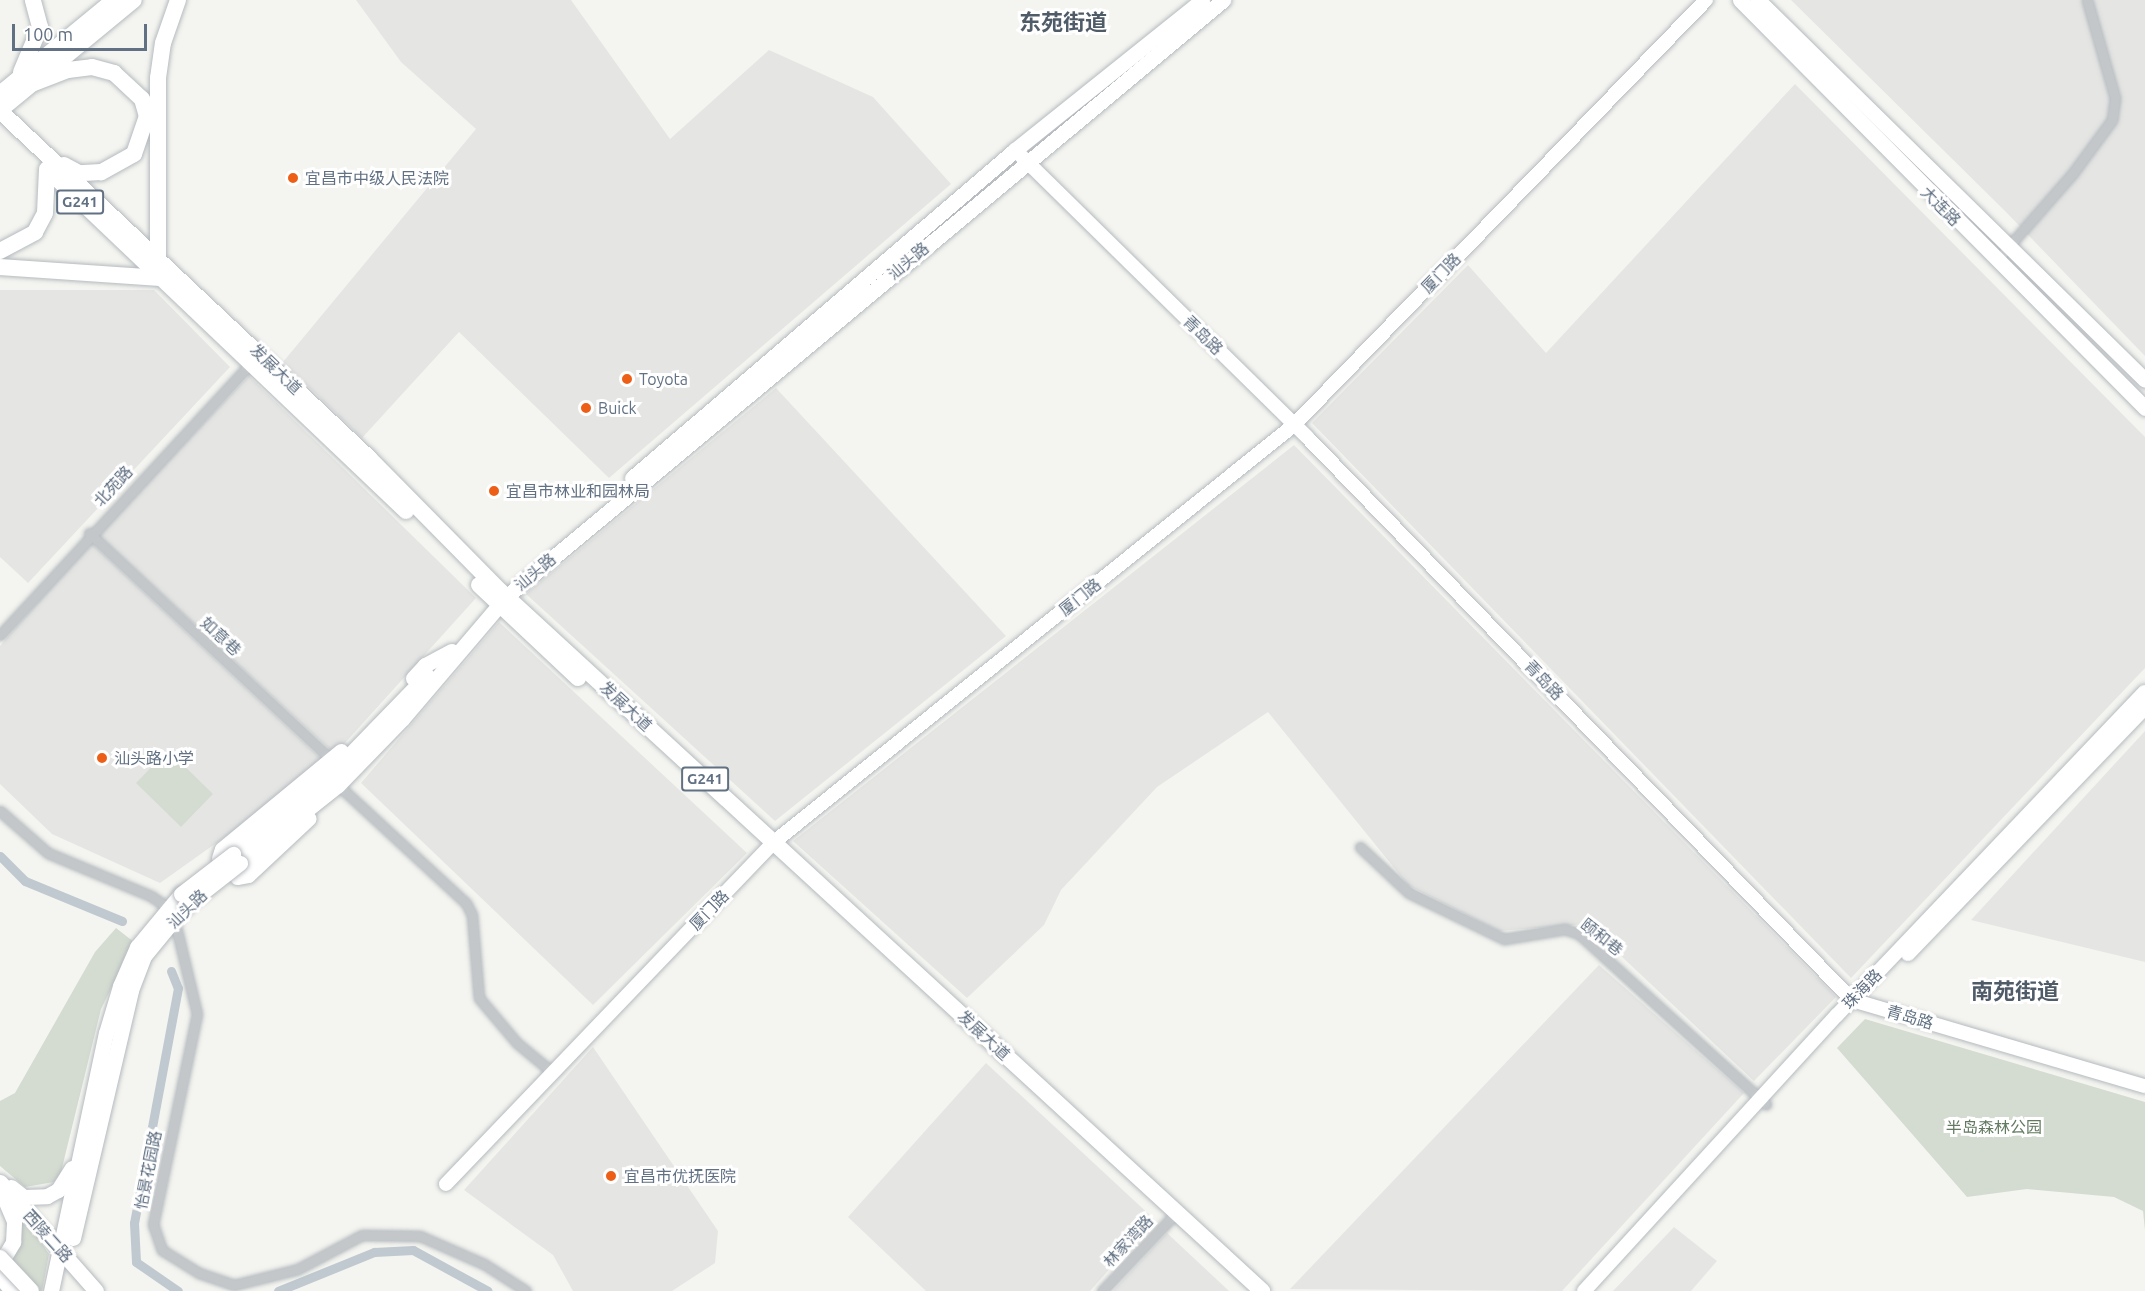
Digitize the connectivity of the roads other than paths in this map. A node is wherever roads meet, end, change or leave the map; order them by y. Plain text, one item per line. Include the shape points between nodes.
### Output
1 (33, 0) edge
2 (114, 0) edge
3 (134, 0) edge
4 (178, 0) edge
5 (1202, 0) edge
6 (1223, 0) edge
7 (1706, 0) edge
8 (1740, 0) edge
9 (1758, 0) edge
10 (2087, 0) edge
11 (27, 83) junction
12 (0, 94) edge
13 (0, 111) edge
14 (0, 125) edge
15 (1015, 150) junction
16 (1026, 162) junction
17 (50, 164) junction
18 (2009, 246) junction
19 (0, 251) edge
20 (158, 258) junction
21 (1996, 261) junction
22 (0, 267) edge
23 (160, 278) junction
24 (252, 362) junction
25 (2145, 380) edge
26 (2145, 408) edge
27 (1294, 425) junction
28 (89, 533) junction
29 (499, 598) junction
30 (0, 635) edge
31 (451, 651) junction
32 (2145, 692) edge
33 (2145, 708) edge
34 (332, 760) junction
35 (338, 785) junction
36 (0, 811) edge
37 (771, 846) junction
38 (1360, 847) dead end
39 (232, 863) junction
40 (171, 913) junction
41 (1856, 1001) junction
42 (552, 1072) junction
43 (2145, 1086) edge
44 (1764, 1101) junction
45 (81, 1146) junction
46 (0, 1181) edge
47 (446, 1184) dead end
48 (0, 1189) edge
49 (1172, 1215) junction
50 (64, 1254) junction
51 (0, 1258) edge
52 (0, 1264) edge
53 (0, 1276) edge
54 (13, 1291) edge
55 (31, 1291) edge
56 (51, 1291) edge
57 (62, 1291) edge
58 (96, 1291) edge
59 (526, 1291) edge
60 (1102, 1291) edge
61 (1246, 1291) edge
62 (1262, 1291) edge
63 (1584, 1291) edge
64 (1593, 1291) edge

1 - 11 highway via 40,27
2 - 11 highway
3 - 11 highway
4 - 20 highway via 163,43 158,78
5 - 15 main road, 汕头路
6 - 16 main road, 汕头路
7 - 27 street, 厦门路
8 - 21 main road, 大连路
9 - 18 main road, 大连路
10 - 18 street via 2115,98 2112,120
11 - 12 highway
11 - 13 highway
11 - 17 highway via 68,70 92,68 114,73 142,99 147,116 134,154 119,165 79,173
13 - 17 highway, 发展大道 / G241
14 - 17 highway, 发展大道 / G241
15 - 16 street, 青岛路
15 - 29 main road, 汕头路
16 - 27 street, 青岛路
16 - 29 main road, 汕头路
17 - 19 highway via 45,213 35,232
17 - 20 highway, 发展大道 / G241
17 - 23 highway, 发展大道 / G241
18 - 21 street
18 - 25 main road, 大连路
20 - 29 highway, 发展大道 / G241 via 369,458
21 - 26 main road, 大连路
22 - 23 highway
23 - 24 highway, 发展大道 / G241
24 - 28 street, 北苑路
24 - 29 highway, 发展大道 / G241
27 - 37 street, 厦门路
27 - 41 street, 青岛路
28 - 30 street, 北苑路
28 - 34 street, 如意巷
29 - 31 main road, 汕头路
29 - 35 main road, 汕头路 via 403,718
29 - 37 highway, 发展大道 / G241
31 - 34 main road via 425,665
31 - 39 main road, 汕头路 via 330,775
32 - 41 street, 珠海路
33 - 41 street, 珠海路
34 - 39 main road via 222,849
35 - 39 main road, 汕头路
35 - 42 street via 466,903 472,915 479,998 517,1043
36 - 40 street via 48,853 151,896
37 - 42 street, 厦门路
37 - 49 highway, 发展大道 / G241
38 - 44 street, 颐和巷 via 1409,893 1504,939 1564,929 1580,934
39 - 40 main road, 汕头路, bridge
40 - 45 main road, 汕头路 via 137,947 120,986
40 - 50 main road, 汕头路 via 144,956 131,990
40 - 59 street, 怡景花园路 via 197,1014 153,1224 162,1250 200,1272 234,1285 298,1269 362,1235 420,1236 484,1264
41 - 43 street, 青岛路
41 - 44 street, 珠海路
42 - 47 street, 厦门路
44 - 63 street, 珠海路
44 - 64 street, 珠海路
45 - 46 main road via 68,1178 47,1196 24,1197
45 - 50 main road, 汕头路
46 - 50 main road, 西陵二路
48 - 52 main road via 14,1221 13,1242
49 - 60 street, 林家湾路
49 - 61 highway, 发展大道 / G241
49 - 62 highway, 发展大道 / G241
50 - 56 main road, 汕头路
50 - 57 main road, 汕头路
50 - 58 main road, 西陵二路
51 - 55 highway, bridge
53 - 54 highway

